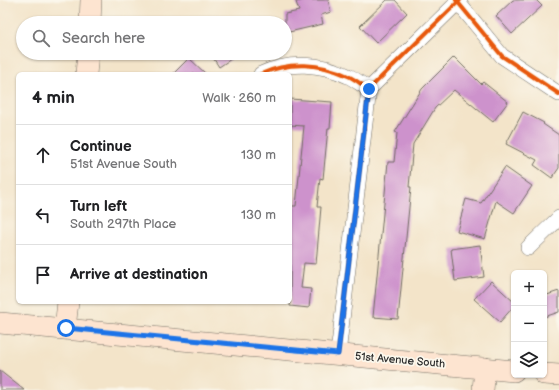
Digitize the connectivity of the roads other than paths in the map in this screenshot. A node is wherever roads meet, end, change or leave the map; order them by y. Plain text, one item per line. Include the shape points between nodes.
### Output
1 (91, 0) edge
2 (458, 1) edge
3 (90, 16) edge
4 (87, 60) edge
5 (86, 72) edge
6 (267, 72) edge
7 (369, 89) junction
8 (559, 94) edge
9 (559, 218) edge
10 (528, 248) dead end
11 (68, 304) edge
12 (0, 323) edge
13 (66, 328) junction
14 (338, 354) junction
15 (485, 368) junction
16 (511, 371) edge
17 (547, 374) edge
18 (559, 375) edge
19 (483, 390) edge

1 - 3 main road
2 - 7 street
2 - 8 street via 502,56
4 - 5 main road
6 - 7 street via 288,66 313,66 350,76
7 - 14 street
9 - 10 street
11 - 13 main road
12 - 13 main road, 51st Avenue South
13 - 14 main road, 51st Avenue South
14 - 15 main road, 51st Avenue South
15 - 16 main road, 51st Avenue South
15 - 19 main road
17 - 18 main road

